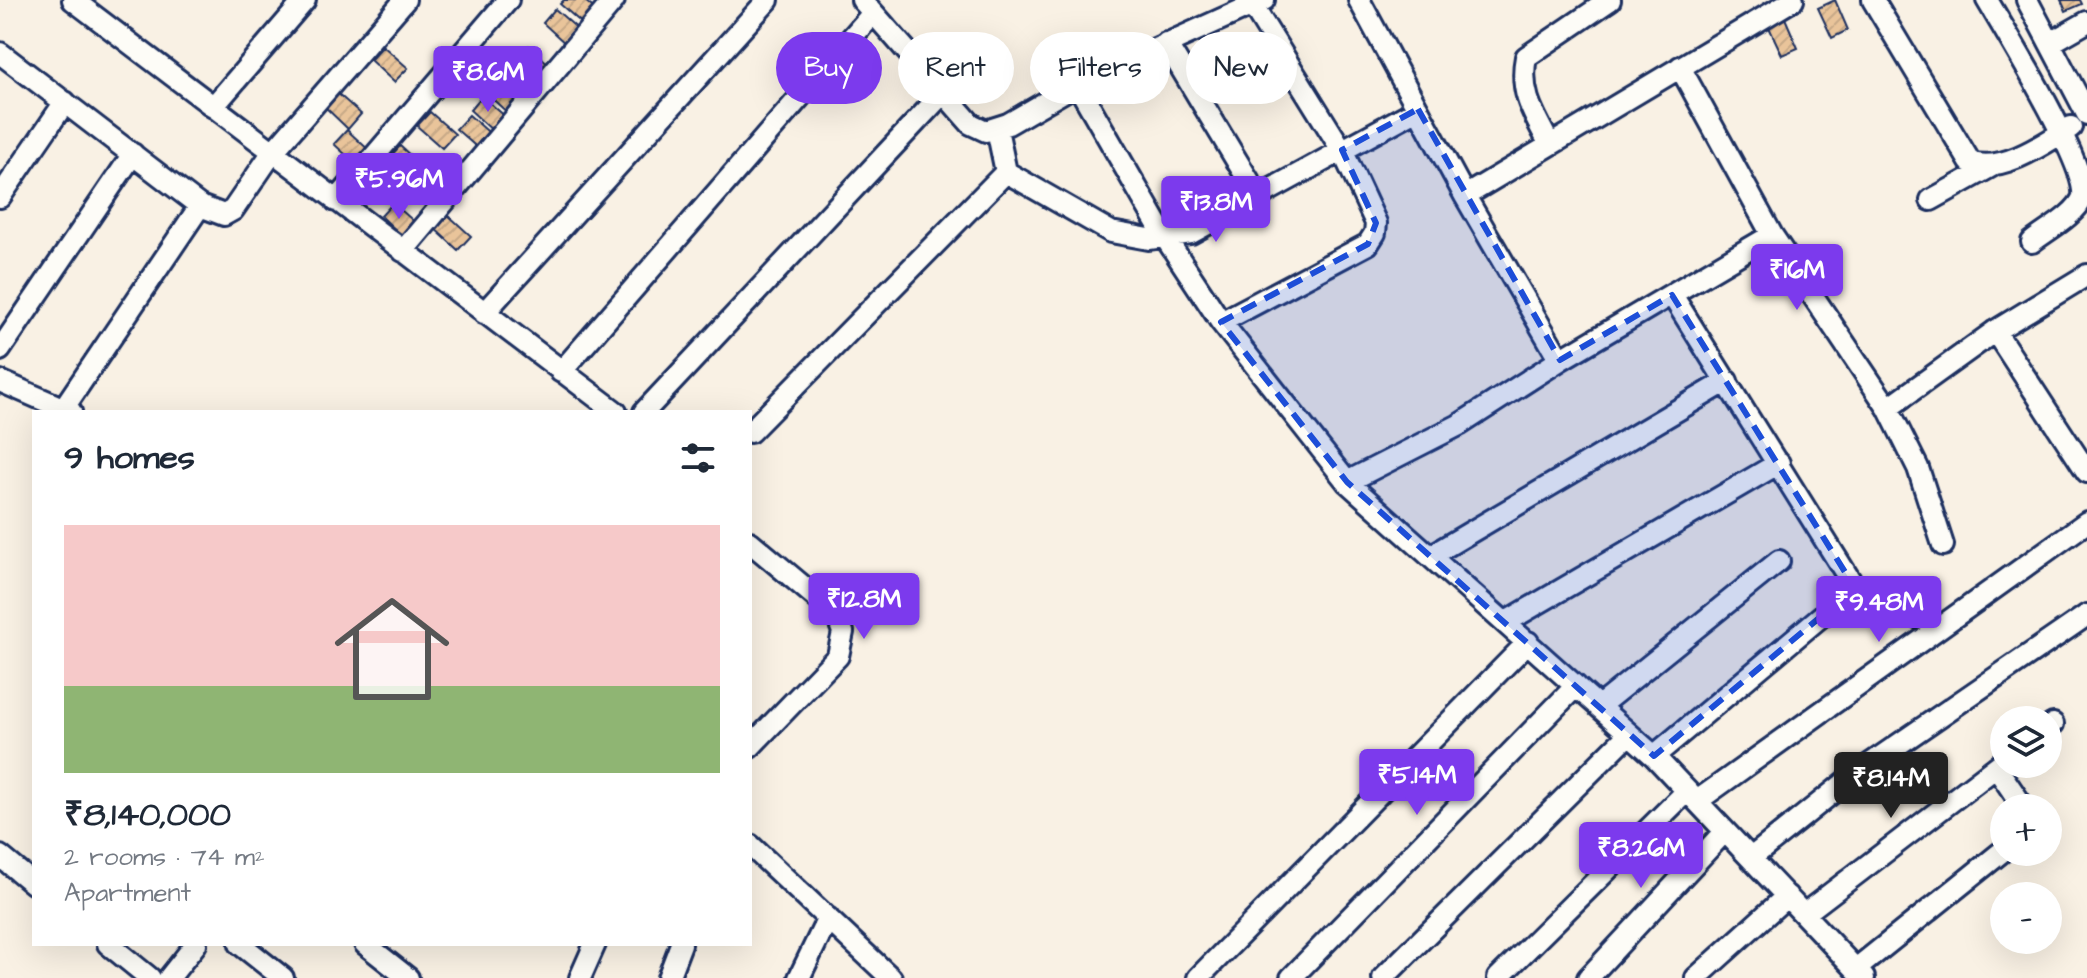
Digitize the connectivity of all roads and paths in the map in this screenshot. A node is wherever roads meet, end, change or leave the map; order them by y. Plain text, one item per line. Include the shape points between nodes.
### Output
1 (305, 0) edge
2 (405, 0) edge
3 (508, 0) edge
4 (614, 0) edge
5 (768, 0) edge
6 (1359, 0) edge
7 (1610, 0) edge
8 (1793, 0) edge
9 (1873, 0) edge
10 (1987, 0) edge
11 (2027, 0) edge
12 (81, 2) edge
13 (1258, 2) edge
14 (868, 6) edge
15 (2087, 22) edge
16 (898, 40) edge
17 (1170, 41) edge
18 (2052, 42) junction
19 (1170, 50) edge
20 (0, 53) edge
21 (1680, 67) junction
22 (65, 102) junction
23 (933, 104) edge
24 (955, 104) edge
25 (1041, 104) edge
26 (1089, 104) edge
27 (213, 107) junction
28 (1418, 109) junction
29 (2074, 124) edge
30 (997, 129) junction
31 (1549, 143) junction
32 (1342, 150) junction
33 (272, 153) junction
34 (133, 154) junction
35 (1992, 166) junction
36 (1006, 172) junction
37 (1258, 196) junction
38 (1465, 196) junction
39 (0, 197) edge
40 (1931, 200) dead end
41 (336, 201) junction
42 (200, 206) junction
43 (1772, 235) junction
44 (1165, 237) junction
45 (2032, 242) dead end
46 (403, 251) junction
47 (2087, 275) edge
48 (1672, 295) junction
49 (484, 313) junction
50 (1221, 322) junction
51 (1995, 331) junction
52 (0, 350) edge
53 (1560, 360) junction
54 (561, 372) junction
55 (0, 381) edge
56 (1727, 381) junction
57 (1888, 408) junction
58 (67, 410) edge
59 (613, 410) edge
60 (646, 410) edge
61 (752, 430) edge
62 (1779, 463) junction
63 (2087, 472) edge
64 (1347, 482) junction
65 (2087, 522) edge
66 (752, 544) edge
67 (1943, 545) dead end
68 (1432, 555) junction
69 (1779, 561) dead end
70 (1855, 588) junction
71 (2087, 615) edge
72 (1506, 622) junction
73 (1939, 627) junction
74 (1528, 642) junction
75 (1576, 686) junction
76 (1599, 706) junction
77 (1629, 734) junction
78 (752, 745) edge
79 (1654, 756) junction
80 (1990, 772) edge
81 (1692, 796) junction
82 (1725, 831) junction
83 (752, 847) edge
84 (0, 856) edge
85 (1751, 858) junction
86 (1990, 862) edge
87 (32, 882) edge
88 (1787, 896) junction
89 (1804, 914) junction
90 (828, 918) junction
91 (110, 946) edge
92 (195, 946) edge
93 (243, 946) edge
94 (368, 946) edge
95 (594, 946) edge
96 (680, 946) edge
97 (179, 973) edge
98 (1860, 974) edge
99 (150, 978) edge
100 (283, 978) edge
101 (408, 978) edge
102 (580, 978) edge
103 (668, 978) edge
104 (799, 978) edge
105 (891, 978) edge
106 (1198, 978) edge
107 (1291, 978) edge
108 (1383, 978) edge
109 (1498, 978) edge
110 (1588, 978) edge
111 (1696, 978) edge

1 - 27 street
2 - 33 street
3 - 41 street
4 - 46 street
5 - 49 street
6 - 28 street
7 - 31 street via 1526,57 1521,80 1527,104
8 - 21 street
9 - 35 street via 1970,162
10 - 29 street
11 - 18 street
12 - 27 street
13 - 17 street
13 - 32 street
14 - 16 street
14 - 54 street
15 - 18 street
18 - 29 street
19 - 37 street
20 - 22 street
21 - 31 street
21 - 43 street
22 - 34 street
22 - 39 street
23 - 60 street
24 - 30 street via 979,129
25 - 30 street
26 - 44 street
27 - 33 street
28 - 32 street
28 - 38 street
29 - 35 street
29 - 45 street via 2084,195 2078,206
30 - 36 street
31 - 38 street
32 - 37 street
32 - 50 street via 1376,223 1368,244
33 - 41 street
33 - 42 street via 233,210 224,215
34 - 42 street
34 - 52 street
35 - 40 street
36 - 44 street via 1111,232
36 - 61 street
37 - 44 street via 1191,233
38 - 53 street
41 - 46 street
42 - 58 street
43 - 48 street
43 - 57 street
44 - 50 street
46 - 49 street
47 - 51 street
48 - 53 street
48 - 56 street
49 - 54 street
50 - 64 street
51 - 57 street
51 - 63 street
53 - 64 street via 1459,425
54 - 59 street
55 - 58 street
56 - 62 street
56 - 68 street
57 - 67 street via 1918,468
62 - 70 street
62 - 72 street
64 - 68 street
65 - 73 street
66 - 78 street via 836,614 843,632 838,656
68 - 72 street
69 - 76 street
70 - 73 street
70 - 79 street
71 - 85 street via 1857,773
72 - 74 street
73 - 81 street
74 - 75 street
74 - 106 street
75 - 76 street
75 - 107 street
76 - 77 street
77 - 79 street
77 - 108 street
79 - 81 street
80 - 89 street
81 - 82 street
81 - 109 street
82 - 85 street
82 - 110 street
83 - 90 street
84 - 87 street
85 - 88 street
86 - 98 street
88 - 89 street
88 - 111 street
89 - 98 street
90 - 104 street
90 - 105 street
91 - 99 street
92 - 97 street
93 - 100 street
94 - 101 street
95 - 102 street
96 - 103 street

